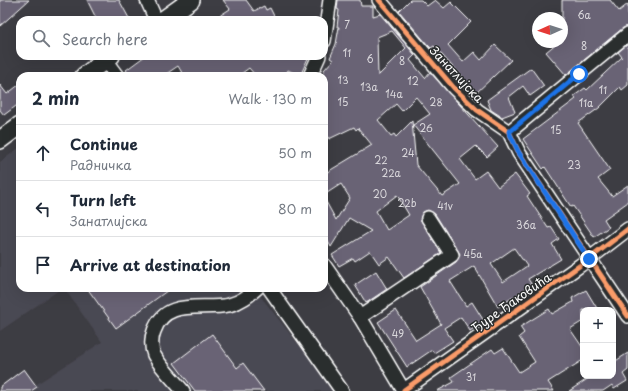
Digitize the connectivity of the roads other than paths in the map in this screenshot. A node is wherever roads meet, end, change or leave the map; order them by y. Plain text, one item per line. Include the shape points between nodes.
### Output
1 (147, 0) edge
2 (191, 0) edge
3 (330, 0) edge
4 (379, 0) edge
5 (154, 16) edge
6 (169, 16) edge
7 (328, 16) edge
8 (628, 34) edge
9 (105, 60) edge
10 (109, 60) edge
11 (317, 60) edge
12 (89, 72) edge
13 (115, 72) edge
14 (312, 72) edge
15 (16, 128) edge
16 (509, 132) junction
17 (0, 140) edge
18 (428, 218) dead end
19 (628, 229) edge
20 (589, 259) junction
21 (328, 271) edge
22 (252, 292) edge
23 (272, 292) edge
24 (628, 316) edge
25 (360, 317) junction
26 (404, 390) edge
27 (183, 391) edge
28 (342, 391) edge

1 - 5 street
2 - 6 main road
3 - 7 street
4 - 16 street, Занатлијска via 454,88 477,110
8 - 16 street
9 - 12 main road
10 - 13 street
11 - 14 street
15 - 17 main road
16 - 20 street via 519,153
18 - 25 street via 452,255
19 - 20 street, Ђуре Ђаковића
20 - 24 street
20 - 26 street, Ђуре Ђаковића
21 - 25 street
22 - 27 street via 242,301 216,307 181,307 161,318 153,332 154,354
23 - 28 street
25 - 26 street

